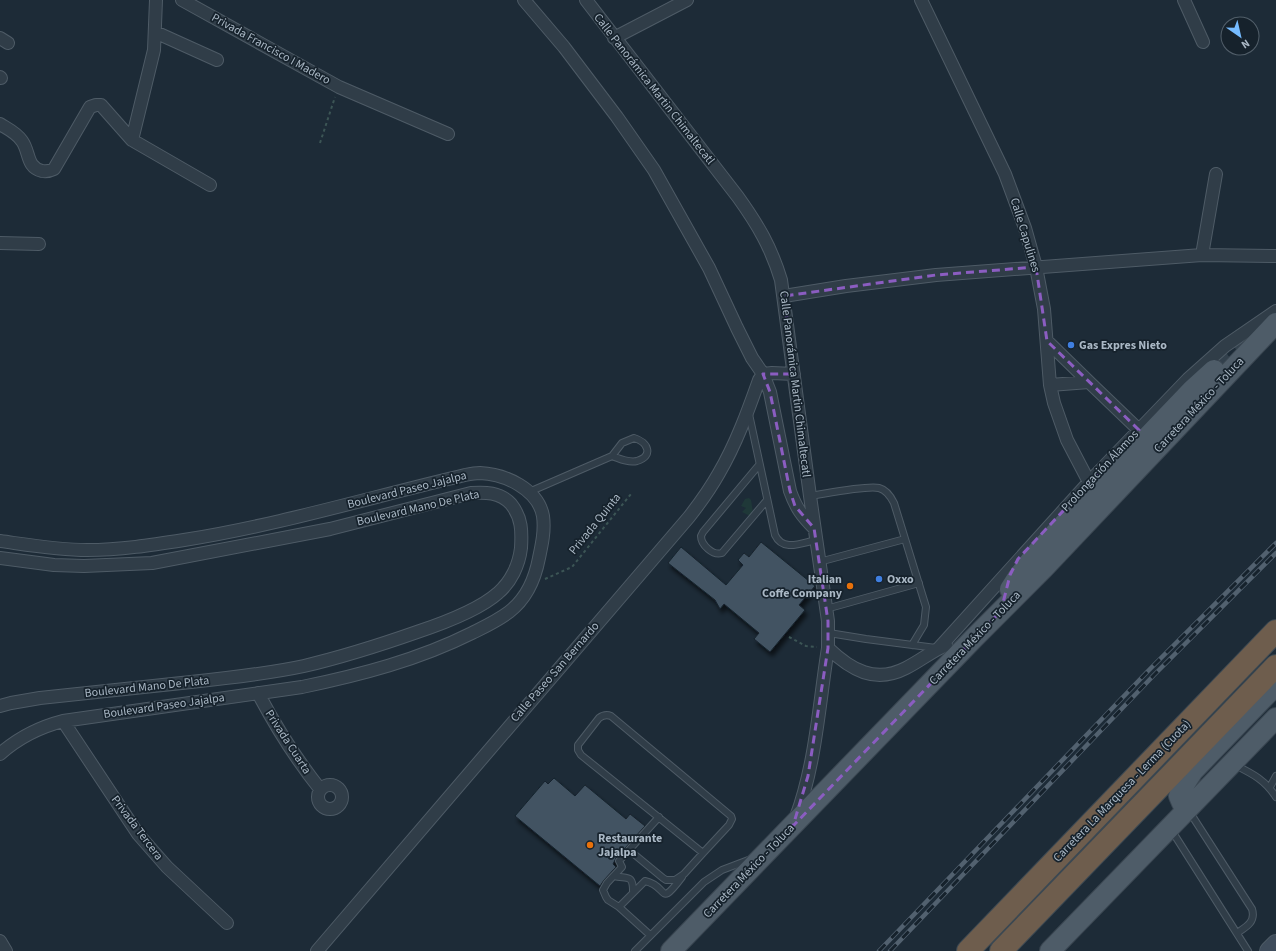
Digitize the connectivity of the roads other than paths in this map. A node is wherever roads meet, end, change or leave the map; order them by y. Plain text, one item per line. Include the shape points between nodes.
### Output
1 (156, 0) edge
2 (182, 0) edge
3 (524, 0) edge
4 (586, 0) edge
5 (687, 0) edge
6 (921, 0) edge
7 (1186, 0) edge
8 (155, 32) junction
9 (614, 38) junction
10 (1203, 42) dead end
11 (217, 60) dead end
12 (0, 124) edge
13 (448, 134) dead end
14 (132, 140) junction
15 (1216, 174) dead end
16 (210, 185) dead end
17 (0, 243) edge
18 (40, 244) dead end
19 (1202, 255) junction
20 (1276, 256) edge
21 (1036, 266) junction
22 (784, 296) junction
23 (1276, 311) edge
24 (1276, 324) edge
25 (1047, 341) junction
26 (1214, 370) tunnel mouth
27 (763, 374) junction
28 (794, 374) junction
29 (1089, 382) junction
30 (1050, 385) junction
31 (748, 408) junction
32 (1139, 430) junction
33 (612, 456) junction
34 (759, 466) junction
35 (1089, 482) junction
36 (529, 492) junction
37 (810, 496) junction
38 (767, 500) junction
39 (326, 510) junction
40 (330, 529) junction
41 (815, 534) junction
42 (905, 539) junction
43 (0, 541) edge
44 (0, 558) edge
45 (1018, 560) junction
46 (819, 562) junction
47 (919, 583) junction
48 (1004, 603) junction
49 (826, 609) junction
50 (442, 624) junction
51 (1276, 631) edge
52 (828, 633) junction
53 (974, 638) junction
54 (451, 644) junction
55 (912, 645) junction
56 (828, 648) junction
57 (939, 648) junction
58 (1276, 666) edge
59 (1276, 685) edge
60 (258, 693) junction
61 (0, 706) edge
62 (1276, 718) edge
63 (63, 721) junction
64 (0, 754) edge
65 (1232, 763) junction
66 (1276, 776) edge
67 (1270, 787) junction
68 (320, 789) dead end
69 (1276, 797) edge
70 (1188, 809) junction
71 (658, 817) junction
72 (793, 826) junction
73 (1170, 827) junction
74 (629, 850) junction
75 (703, 853) junction
76 (766, 854) junction
77 (684, 874) junction
78 (614, 876) junction
79 (633, 891) junction
80 (619, 907) junction
81 (226, 922) dead end
82 (1237, 934) junction
83 (650, 936) junction
84 (0, 941) edge
85 (1276, 944) edge
86 (6, 951) edge
87 (317, 951) edge
88 (635, 951) edge
89 (671, 951) edge
90 (968, 951) edge
91 (1001, 951) edge
92 (1050, 951) edge
93 (1248, 951) edge
94 (1269, 951) edge

1 - 8 street
2 - 13 street, Privada Francisco I Madero via 339,87
3 - 27 street via 564,47 654,170 709,268 752,358
4 - 9 street, Calle Panorámica Martin Chimaltecatl
5 - 9 street
6 - 21 street, Calle Capulines via 1005,174
7 - 10 street
8 - 11 street
8 - 14 street via 154,50
9 - 22 street, Calle Panorámica Martin Chimaltecatl via 758,225 773,255
12 - 14 street via 19,137 32,165 44,172 54,169 90,107 101,105
14 - 16 street
15 - 19 street
17 - 18 street
19 - 20 street
19 - 21 street
21 - 22 street via 936,275
21 - 25 street, Calle Capulines
22 - 28 street, Calle Panorámica Martin Chimaltecatl
23 - 32 street, Prolongación Álamos via 1207,361
24 - 48 main road, Carretera México - Toluca via 1043,569
25 - 29 street
25 - 30 street, Calle Capulines
26 - 48 main road via 1038,551 1017,578
27 - 28 street
27 - 31 street, Calle Paseo San Bernardo
27 - 41 street via 770,392 790,491 795,506
28 - 37 street, Calle Panorámica Martin Chimaltecatl
29 - 30 street
29 - 32 street
30 - 35 street, Calle Capulines via 1067,440
31 - 34 lane
31 - 87 street, Calle Paseo San Bernardo via 719,473 706,495
32 - 35 street, Prolongación Álamos
33 - 33 lane via 622,443 634,438 642,440 647,447 644,457 636,461 624,461
33 - 36 lane
34 - 38 lane
34 - 38 lane via 703,532 702,543 714,554 722,552
35 - 45 street, Prolongación Álamos
36 - 39 street, Boulevard Paseo Jajalpa via 507,479 479,473
36 - 54 street, Boulevard Paseo Jajalpa via 537,502 544,527 536,573 530,586 509,612
37 - 41 street, Calle Panorámica Martin Chimaltecatl
37 - 42 lane via 872,488 884,490 894,503
38 - 41 lane via 775,535 781,543 786,545
39 - 40 street
39 - 43 street, Boulevard Paseo Jajalpa via 246,529 116,549 86,550
40 - 44 street, Boulevard Mano De Plata via 132,565 54,565
40 - 50 street, Boulevard Mano De Plata via 471,493 487,492 508,502 516,511 521,523 522,536 517,566 509,581 498,594 485,603
41 - 46 street, Calle Panorámica Martin Chimaltecatl
42 - 46 lane
42 - 47 lane
45 - 48 main road via 1010,575
45 - 57 street, Prolongación Álamos
46 - 49 street, Calle Panorámica Martin Chimaltecatl
47 - 49 lane
47 - 55 lane via 926,616
48 - 53 main road, Carretera México - Toluca
49 - 52 street, Calle Panorámica Martin Chimaltecatl
50 - 54 street
50 - 61 street, Boulevard Mano De Plata via 334,658 275,672 40,698
51 - 90 highway, Carretera La Marquesa - Lerma (Cuota)
52 - 55 lane
52 - 56 street, Calle Panorámica Martin Chimaltecatl
53 - 57 street, Prolongación Álamos via 956,641
53 - 72 main road, Carretera México - Toluca
54 - 60 street, Boulevard Paseo Jajalpa via 383,668 345,678
55 - 57 lane
56 - 57 street, Prolongación Álamos via 852,668 876,675 905,669
56 - 72 street, Calle Panorámica Martin Chimaltecatl via 809,769 803,798
58 - 91 highway, Carretera La Marquesa - Lerma (Cuota)
59 - 70 main road via 1193,771 1179,796
60 - 63 street, Boulevard Paseo Jajalpa
60 - 68 street, Privada Cuarta via 282,738
62 - 65 main road
63 - 64 street, Boulevard Paseo Jajalpa via 46,725 30,733
63 - 81 street, Privada Tercera via 152,851
65 - 67 lane via 1259,777
65 - 70 main road
66 - 67 lane
67 - 69 lane
70 - 73 main road
70 - 82 lane via 1252,909 1251,922
71 - 74 lane
71 - 75 lane
71 - 75 lane via 578,750 578,745 603,715 611,716 731,816 729,826
72 - 76 main road, Carretera México - Toluca
73 - 82 lane
73 - 92 main road
74 - 77 lane via 663,878 675,880
74 - 78 lane via 619,861 622,867
75 - 77 lane
76 - 83 lane via 713,875
76 - 89 main road, Carretera México - Toluca
77 - 79 lane via 668,894 664,894 651,882 645,881
78 - 79 lane via 631,879
78 - 80 lane via 603,890 606,897
79 - 80 lane
80 - 83 lane
82 - 93 lane
83 - 88 lane
84 - 86 street
85 - 94 street

